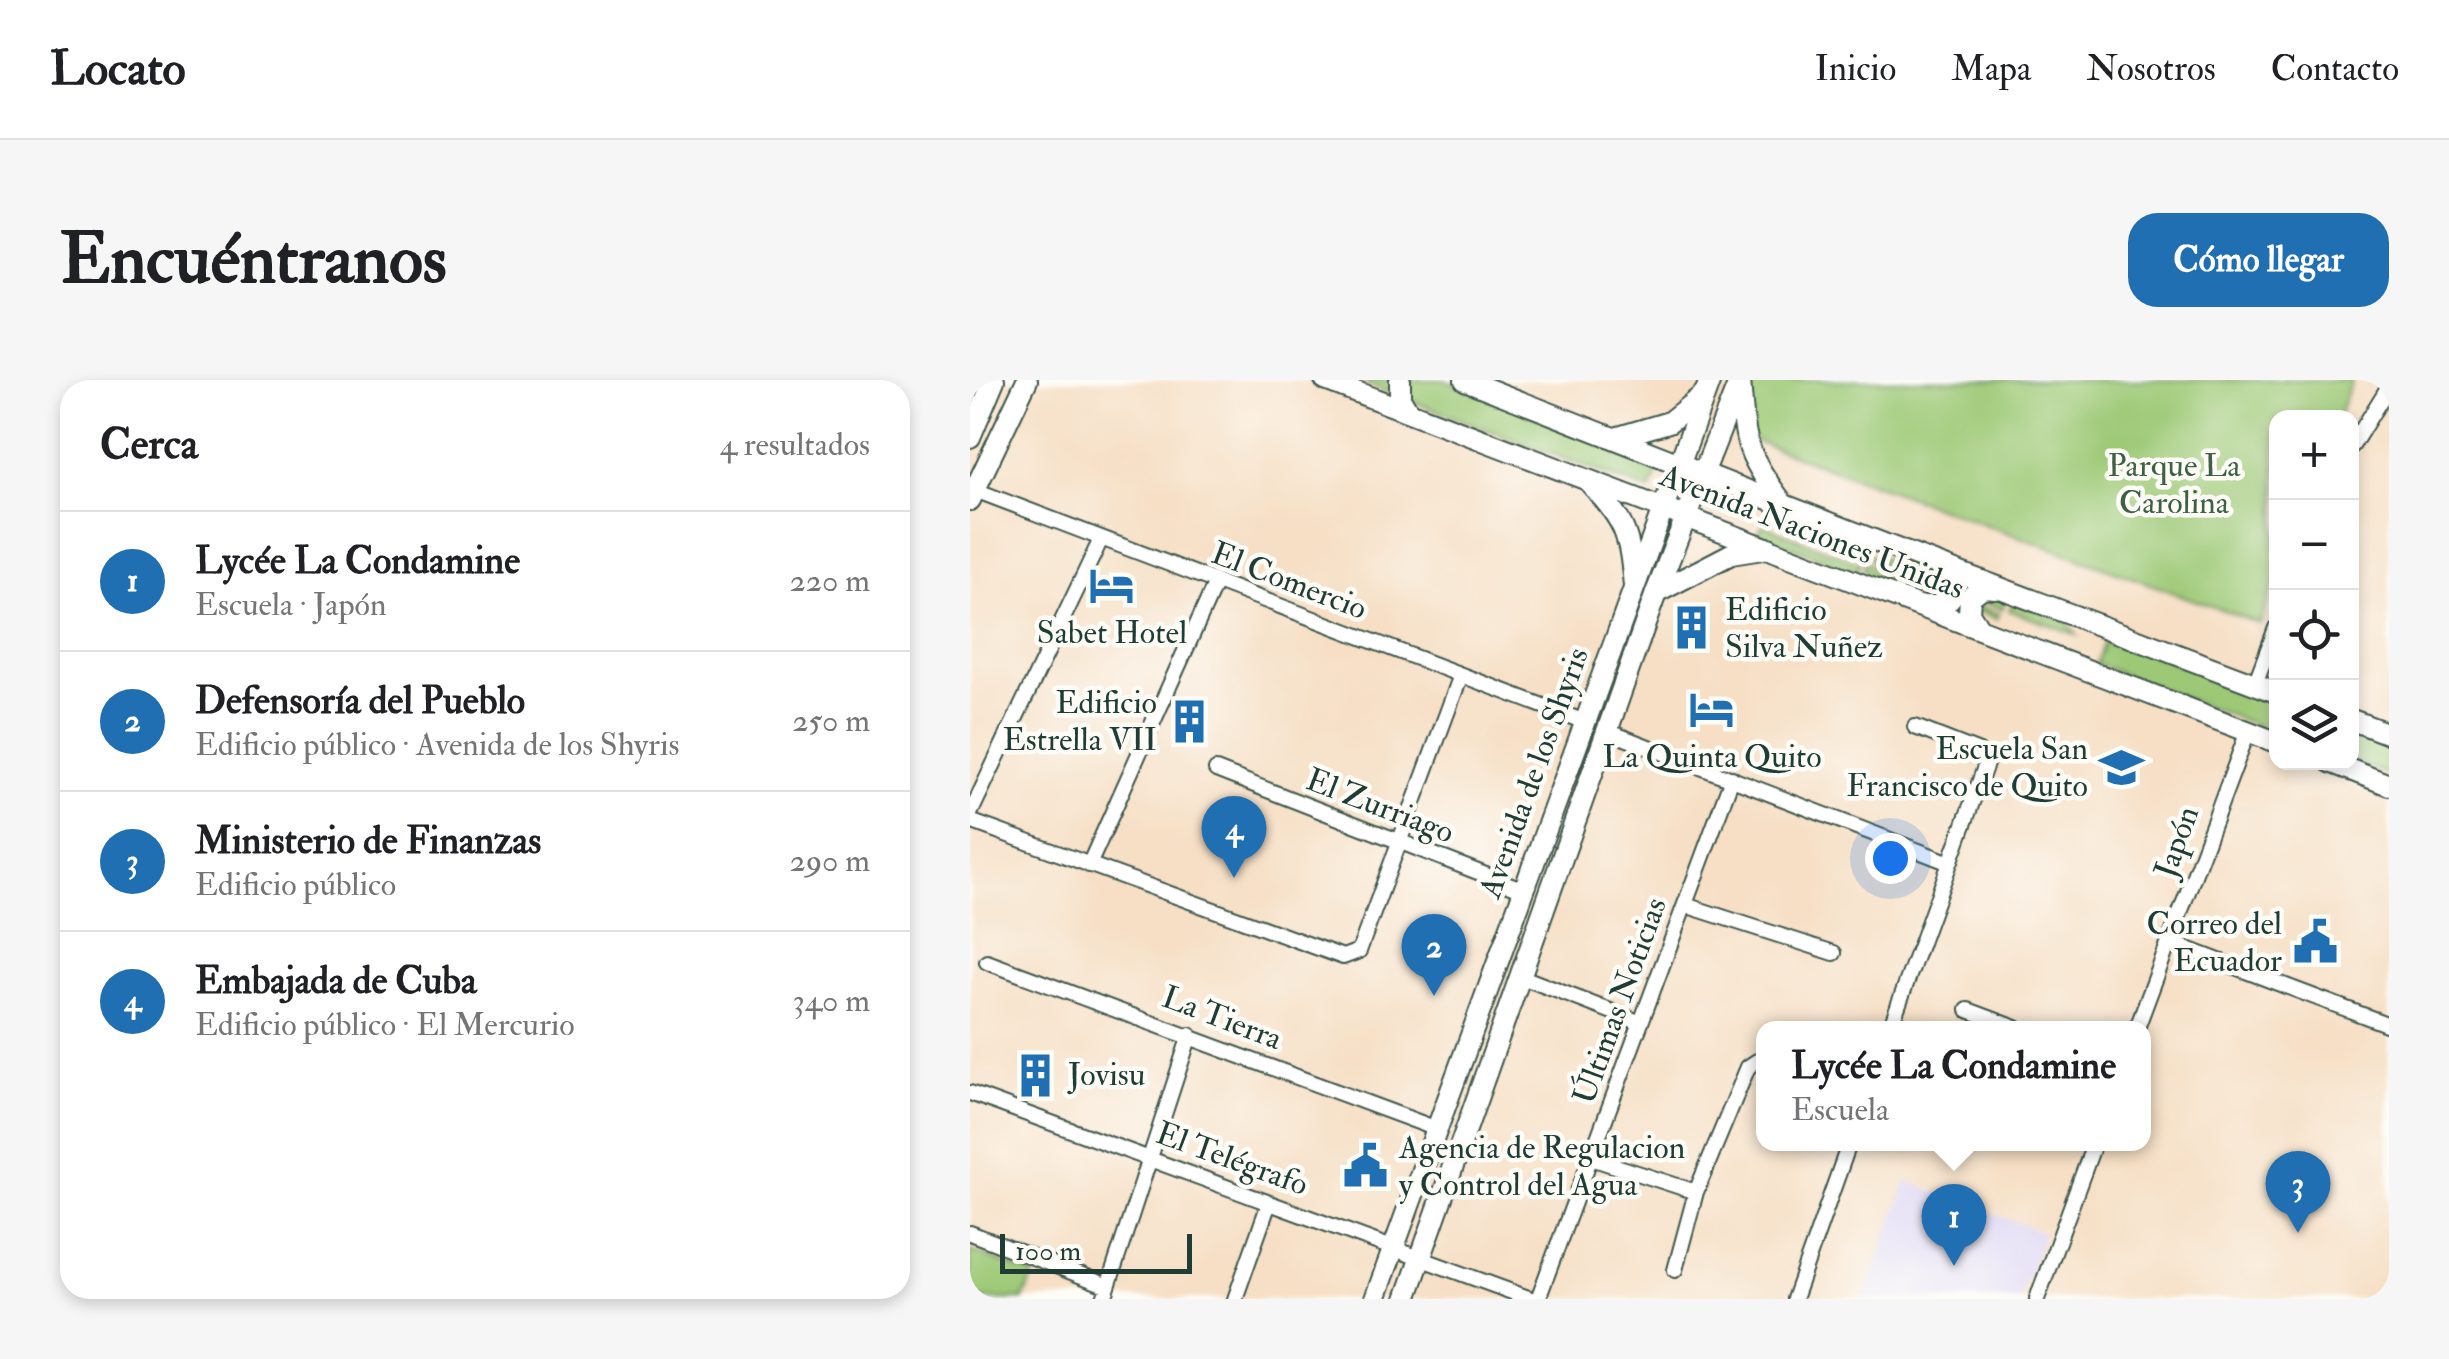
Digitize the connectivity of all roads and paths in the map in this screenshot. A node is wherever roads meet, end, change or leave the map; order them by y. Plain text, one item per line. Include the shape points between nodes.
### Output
1 (994, 380) edge
2 (1325, 380) edge
3 (1400, 380) edge
4 (1465, 380) edge
5 (1740, 380) edge
6 (1027, 384) edge
7 (1353, 385) edge
8 (2389, 386) edge
9 (1707, 387) edge
10 (1408, 411) junction
11 (2359, 435) edge
12 (970, 437) edge
13 (1615, 438) junction
14 (1679, 463) junction
15 (1705, 473) junction
16 (1585, 478) junction
17 (972, 495) edge
18 (1782, 503) junction
19 (1663, 508) junction
20 (1688, 516) junction
21 (1101, 539) junction
22 (1771, 548) junction
23 (1936, 564) junction
24 (1216, 582) junction
25 (1634, 586) junction
26 (1656, 593) junction
27 (2016, 594) junction
28 (1914, 603) junction
29 (1978, 627) junction
30 (2269, 647) edge
31 (1461, 675) junction
32 (2255, 684) junction
33 (2269, 689) edge
34 (1585, 722) junction
35 (2359, 723) edge
36 (1915, 727) dead end
37 (1607, 731) junction
38 (2248, 731) junction
39 (2389, 734) edge
40 (2269, 739) edge
41 (1216, 770) dead end
42 (2351, 770) edge
43 (1732, 778) junction
44 (2389, 785) edge
45 (970, 814) edge
46 (970, 821) edge
47 (1398, 844) junction
48 (1950, 862) junction
49 (1089, 865) junction
50 (1524, 890) junction
51 (1685, 904) junction
52 (2169, 942) junction
53 (1834, 953) dead end
54 (987, 962) dead end
55 (1522, 977) junction
56 (1968, 1010) dead end
57 (1893, 1021) edge
58 (1997, 1021) edge
59 (2140, 1021) edge
60 (1642, 1022) junction
61 (2389, 1025) edge
62 (1190, 1035) junction
63 (1756, 1062) edge
64 (970, 1092) edge
65 (1437, 1129) junction
66 (1847, 1151) edge
67 (2091, 1151) edge
68 (1148, 1158) junction
69 (1591, 1158) junction
70 (1696, 1192) junction
71 (1269, 1202) junction
72 (970, 1233) edge
73 (1393, 1248) junction
74 (1421, 1259) junction
75 (1675, 1270) dead end
76 (1106, 1292) edge
77 (1236, 1299) edge
78 (1375, 1299) edge
79 (1406, 1299) edge
80 (1535, 1299) edge
81 (1794, 1299) edge
82 (2036, 1299) edge

1 - 12 main road
2 - 7 main road, Avenida Naciones Unidas
3 - 10 main road
4 - 13 main road, Avenida Naciones Unidas
5 - 15 main road, Avenida de los Shyris
5 - 18 main road via 1746,446
6 - 17 main road
7 - 10 main road, Avenida Naciones Unidas
8 - 11 street
9 - 13 main road via 1669,422
9 - 14 main road, Avenida de los Shyris
10 - 16 main road, Avenida Naciones Unidas
13 - 14 main road, Avenida Naciones Unidas
14 - 15 main road, Avenida Naciones Unidas
14 - 19 main road, Avenida de los Shyris
15 - 18 main road, Avenida Naciones Unidas
15 - 20 main road, Avenida de los Shyris
16 - 19 main road, Avenida Naciones Unidas
16 - 25 main road via 1619,515 1632,547
17 - 21 street, El Comercio
18 - 23 main road, Avenida Naciones Unidas
19 - 20 main road, Avenida Naciones Unidas
19 - 25 main road, Avenida de los Shyris
20 - 22 main road, Avenida Naciones Unidas
20 - 26 main road, Avenida de los Shyris
21 - 24 street, El Comercio
21 - 45 street
22 - 26 main road via 1731,554
22 - 28 main road, Avenida Naciones Unidas
23 - 27 main road, Avenida Naciones Unidas
23 - 28 main road via 1952,578 1951,597 1934,608
24 - 31 street, El Comercio
24 - 49 street
25 - 34 main road, Avenida de los Shyris
26 - 37 main road, Avenida de los Shyris
27 - 29 main road via 1983,587 1972,593 1968,613
27 - 32 main road, Avenida Naciones Unidas
28 - 29 main road, Avenida Naciones Unidas
29 - 38 main road, Avenida Naciones Unidas
30 - 32 street
31 - 34 street, El Comercio
31 - 47 street
32 - 33 main road, Avenida Naciones Unidas
34 - 50 main road, Avenida de los Shyris
35 - 39 main road
36 - 48 street via 1979,752 1986,764
37 - 43 street
37 - 55 main road, Avenida de los Shyris
38 - 40 main road, Avenida Naciones Unidas
38 - 52 street, Japón
41 - 47 street, El Zurriago
42 - 44 main road
43 - 48 street
43 - 51 street, Últimas Noticias
46 - 49 street
47 - 49 street via 1359,951 1343,957
47 - 50 street, El Zurriago
48 - 57 street
50 - 65 main road, Avenida de los Shyris
51 - 53 street
51 - 60 street, Últimas Noticias
52 - 59 street, Japón
52 - 61 street
54 - 62 street, La Tierra
55 - 60 street
55 - 74 main road, Avenida de los Shyris
56 - 58 street
60 - 69 street, Últimas Noticias
62 - 65 street, La Tierra
62 - 68 street
63 - 70 street via 1748,1067
64 - 68 street, El Telégrafo
65 - 73 main road, Avenida de los Shyris
66 - 81 street
67 - 82 street
68 - 71 street, El Telégrafo
68 - 76 street
69 - 70 street
69 - 80 street, Últimas Noticias
70 - 75 street
71 - 73 street, El Telégrafo
71 - 77 street
72 - 76 street
73 - 74 street, El Telégrafo
73 - 78 main road, Avenida de los Shyris
74 - 79 main road, Avenida de los Shyris
74 - 80 street, El Telégrafo

